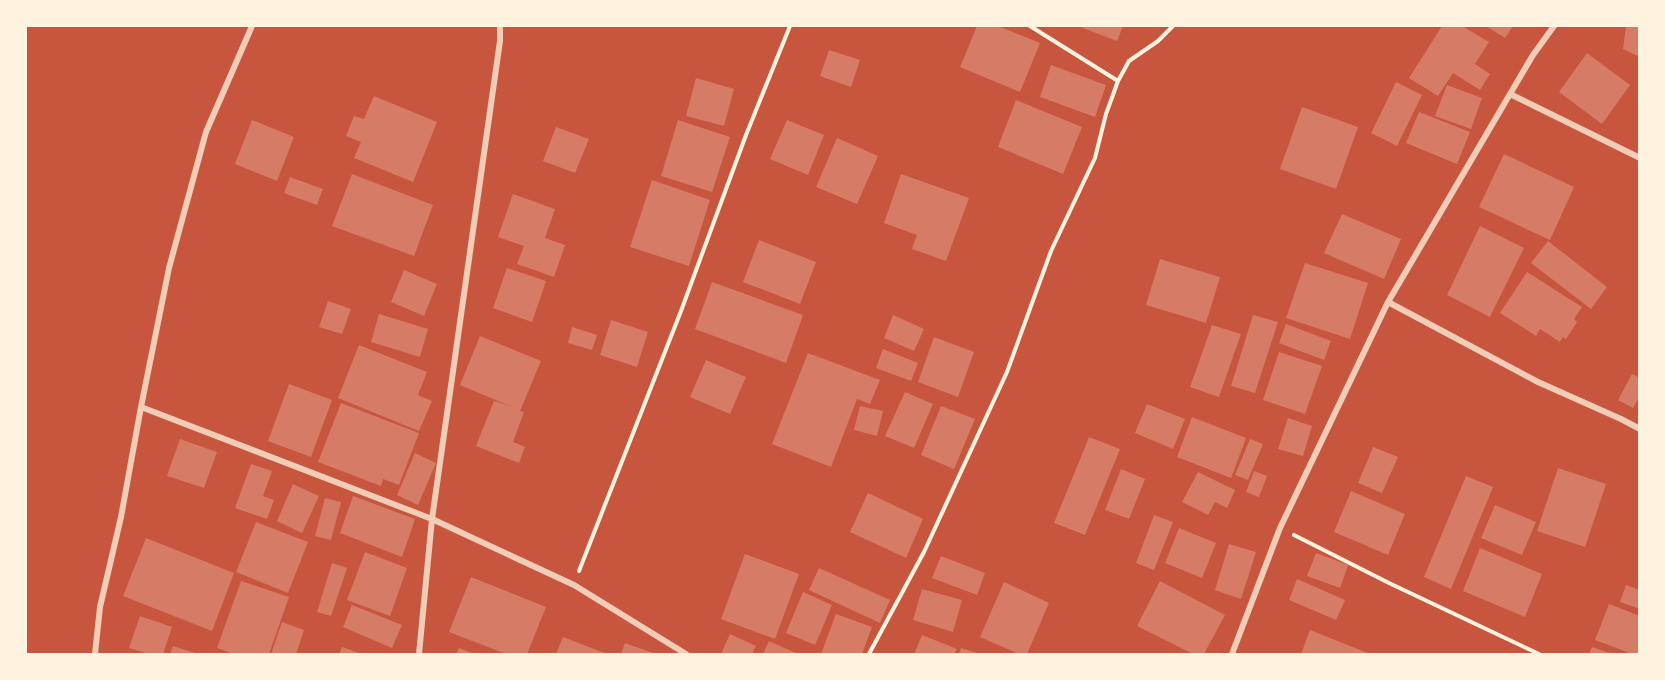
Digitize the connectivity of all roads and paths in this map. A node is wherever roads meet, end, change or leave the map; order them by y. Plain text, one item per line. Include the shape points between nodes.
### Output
1 (252, 26) edge
2 (501, 26) edge
3 (790, 26) edge
4 (1030, 26) edge
5 (1173, 26) edge
6 (1554, 26) edge
7 (1118, 81) junction
8 (1510, 94) junction
9 (1640, 158) edge
10 (1388, 302) junction
11 (141, 407) junction
12 (1640, 429) edge
13 (432, 519) junction
14 (1280, 528) junction
15 (574, 585) junction
16 (95, 654) edge
17 (419, 654) edge
18 (686, 654) edge
19 (869, 654) edge
20 (1232, 654) edge
21 (1539, 654) edge

1 - 11 street via 206,132 169,268
2 - 13 street
3 - 15 path
4 - 7 path
5 - 7 path via 1128,61
6 - 8 street
7 - 19 path via 1095,158 1052,251 1007,372 924,552
8 - 9 street
8 - 10 street
10 - 12 street via 1538,382
10 - 14 street
11 - 13 street
11 - 16 street via 100,607
13 - 15 street
13 - 17 street
14 - 20 street
14 - 21 path
15 - 18 street

